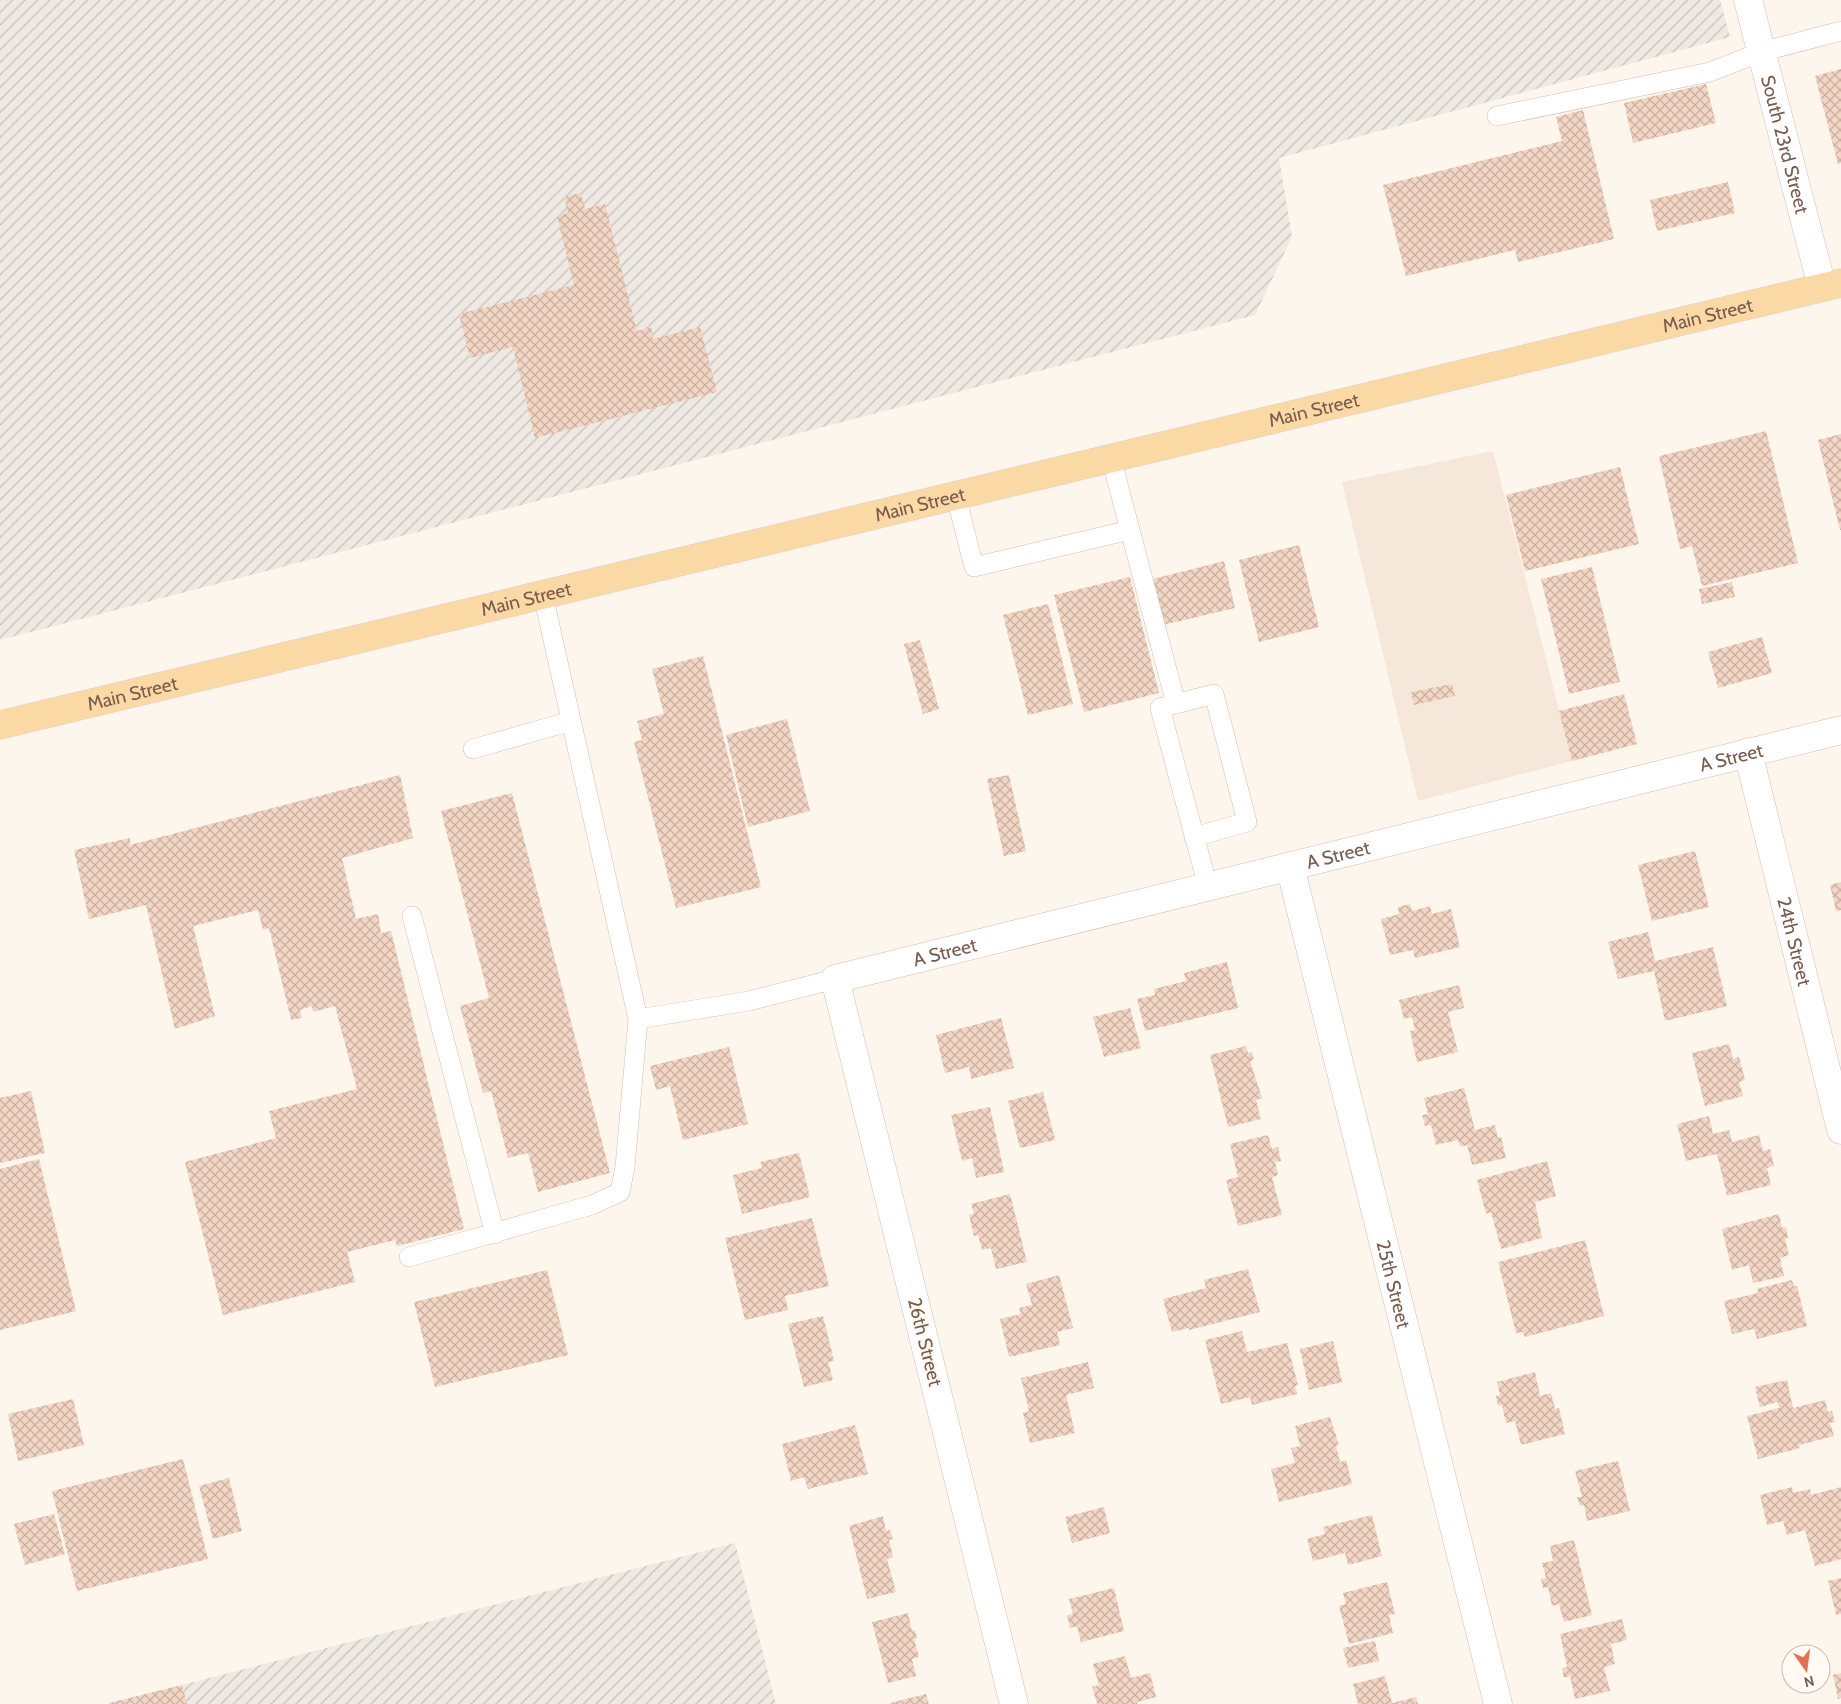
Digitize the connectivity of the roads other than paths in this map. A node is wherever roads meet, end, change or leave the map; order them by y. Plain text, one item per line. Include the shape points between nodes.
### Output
1 (1748, 0) edge
2 (1841, 32) edge
3 (1761, 52) junction
4 (1497, 116) dead end
5 (1831, 285) edge
6 (1112, 458) junction
7 (956, 496) junction
8 (1130, 530) junction
9 (542, 595) junction
10 (1176, 704) junction
11 (571, 721) junction
12 (0, 725) edge
13 (1841, 730) edge
14 (473, 749) dead end
15 (1748, 752) junction
16 (1194, 837) junction
17 (1290, 866) junction
18 (1208, 887) junction
19 (412, 916) dead end
20 (835, 979) junction
21 (638, 1019) junction
22 (1841, 1130) edge
23 (495, 1234) junction
24 (409, 1256) dead end
25 (1014, 1704) edge
26 (1498, 1704) edge

1 - 3 street, South 23rd Street
2 - 3 lane
3 - 4 lane via 1710,72
3 - 5 street, South 23rd Street
5 - 6 main road, Main Street
6 - 7 main road, Main Street
6 - 8 lane
7 - 8 lane via 974,567
7 - 9 main road, Main Street
8 - 10 lane
9 - 11 lane
9 - 12 main road, Main Street
10 - 16 lane via 1160,708
10 - 16 lane via 1214,694 1247,822
11 - 14 lane
11 - 21 lane
13 - 15 street, A Street
15 - 17 street, A Street
15 - 22 street, 24th Street
16 - 18 lane
17 - 18 street, A Street
17 - 26 street, 25th Street
18 - 20 street, A Street
19 - 23 lane
20 - 21 lane via 749,1001
20 - 25 street, 26th Street
21 - 23 lane via 620,1192 592,1205
23 - 24 lane

